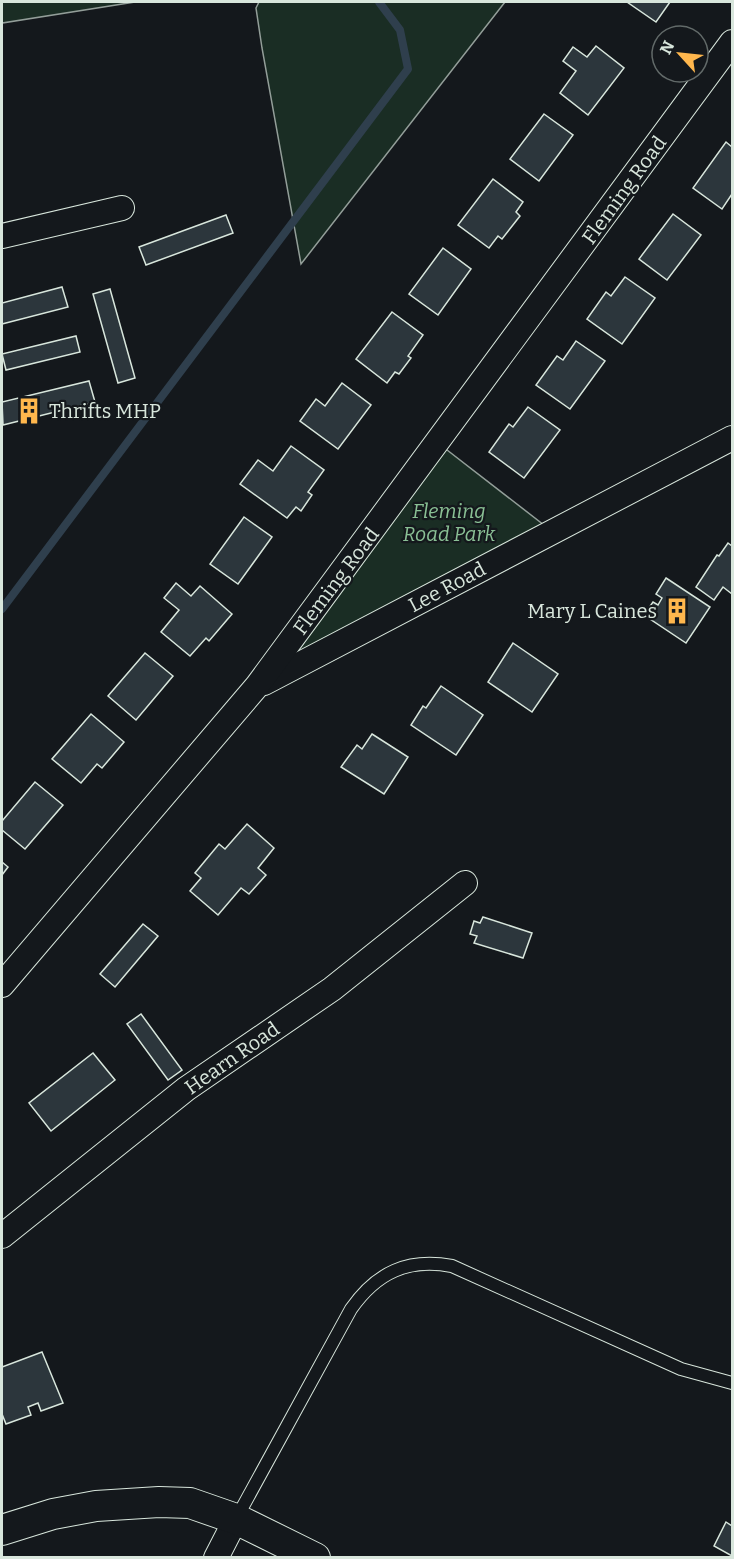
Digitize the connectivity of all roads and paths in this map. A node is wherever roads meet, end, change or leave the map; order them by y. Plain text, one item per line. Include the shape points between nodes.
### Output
1 (732, 42) edge
2 (122, 208) dead end
3 (2, 236) edge
4 (732, 438) edge
5 (257, 686) junction
6 (465, 883) dead end
7 (2, 985) edge
8 (2, 1236) edge
9 (732, 1383) edge
10 (236, 1519) junction
11 (2, 1530) edge
12 (216, 1557) edge
13 (315, 1557) edge

1 - 5 street, Fleming Road
2 - 3 street
4 - 5 street, Lee Road
5 - 7 street, Fleming Road
6 - 8 street, Hearn Road via 332,989 186,1089
9 - 10 lane via 681,1369 452,1266 435,1263 402,1268 373,1284 351,1309
10 - 11 street via 190,1503 127,1503 53,1514
10 - 12 street
10 - 13 street

